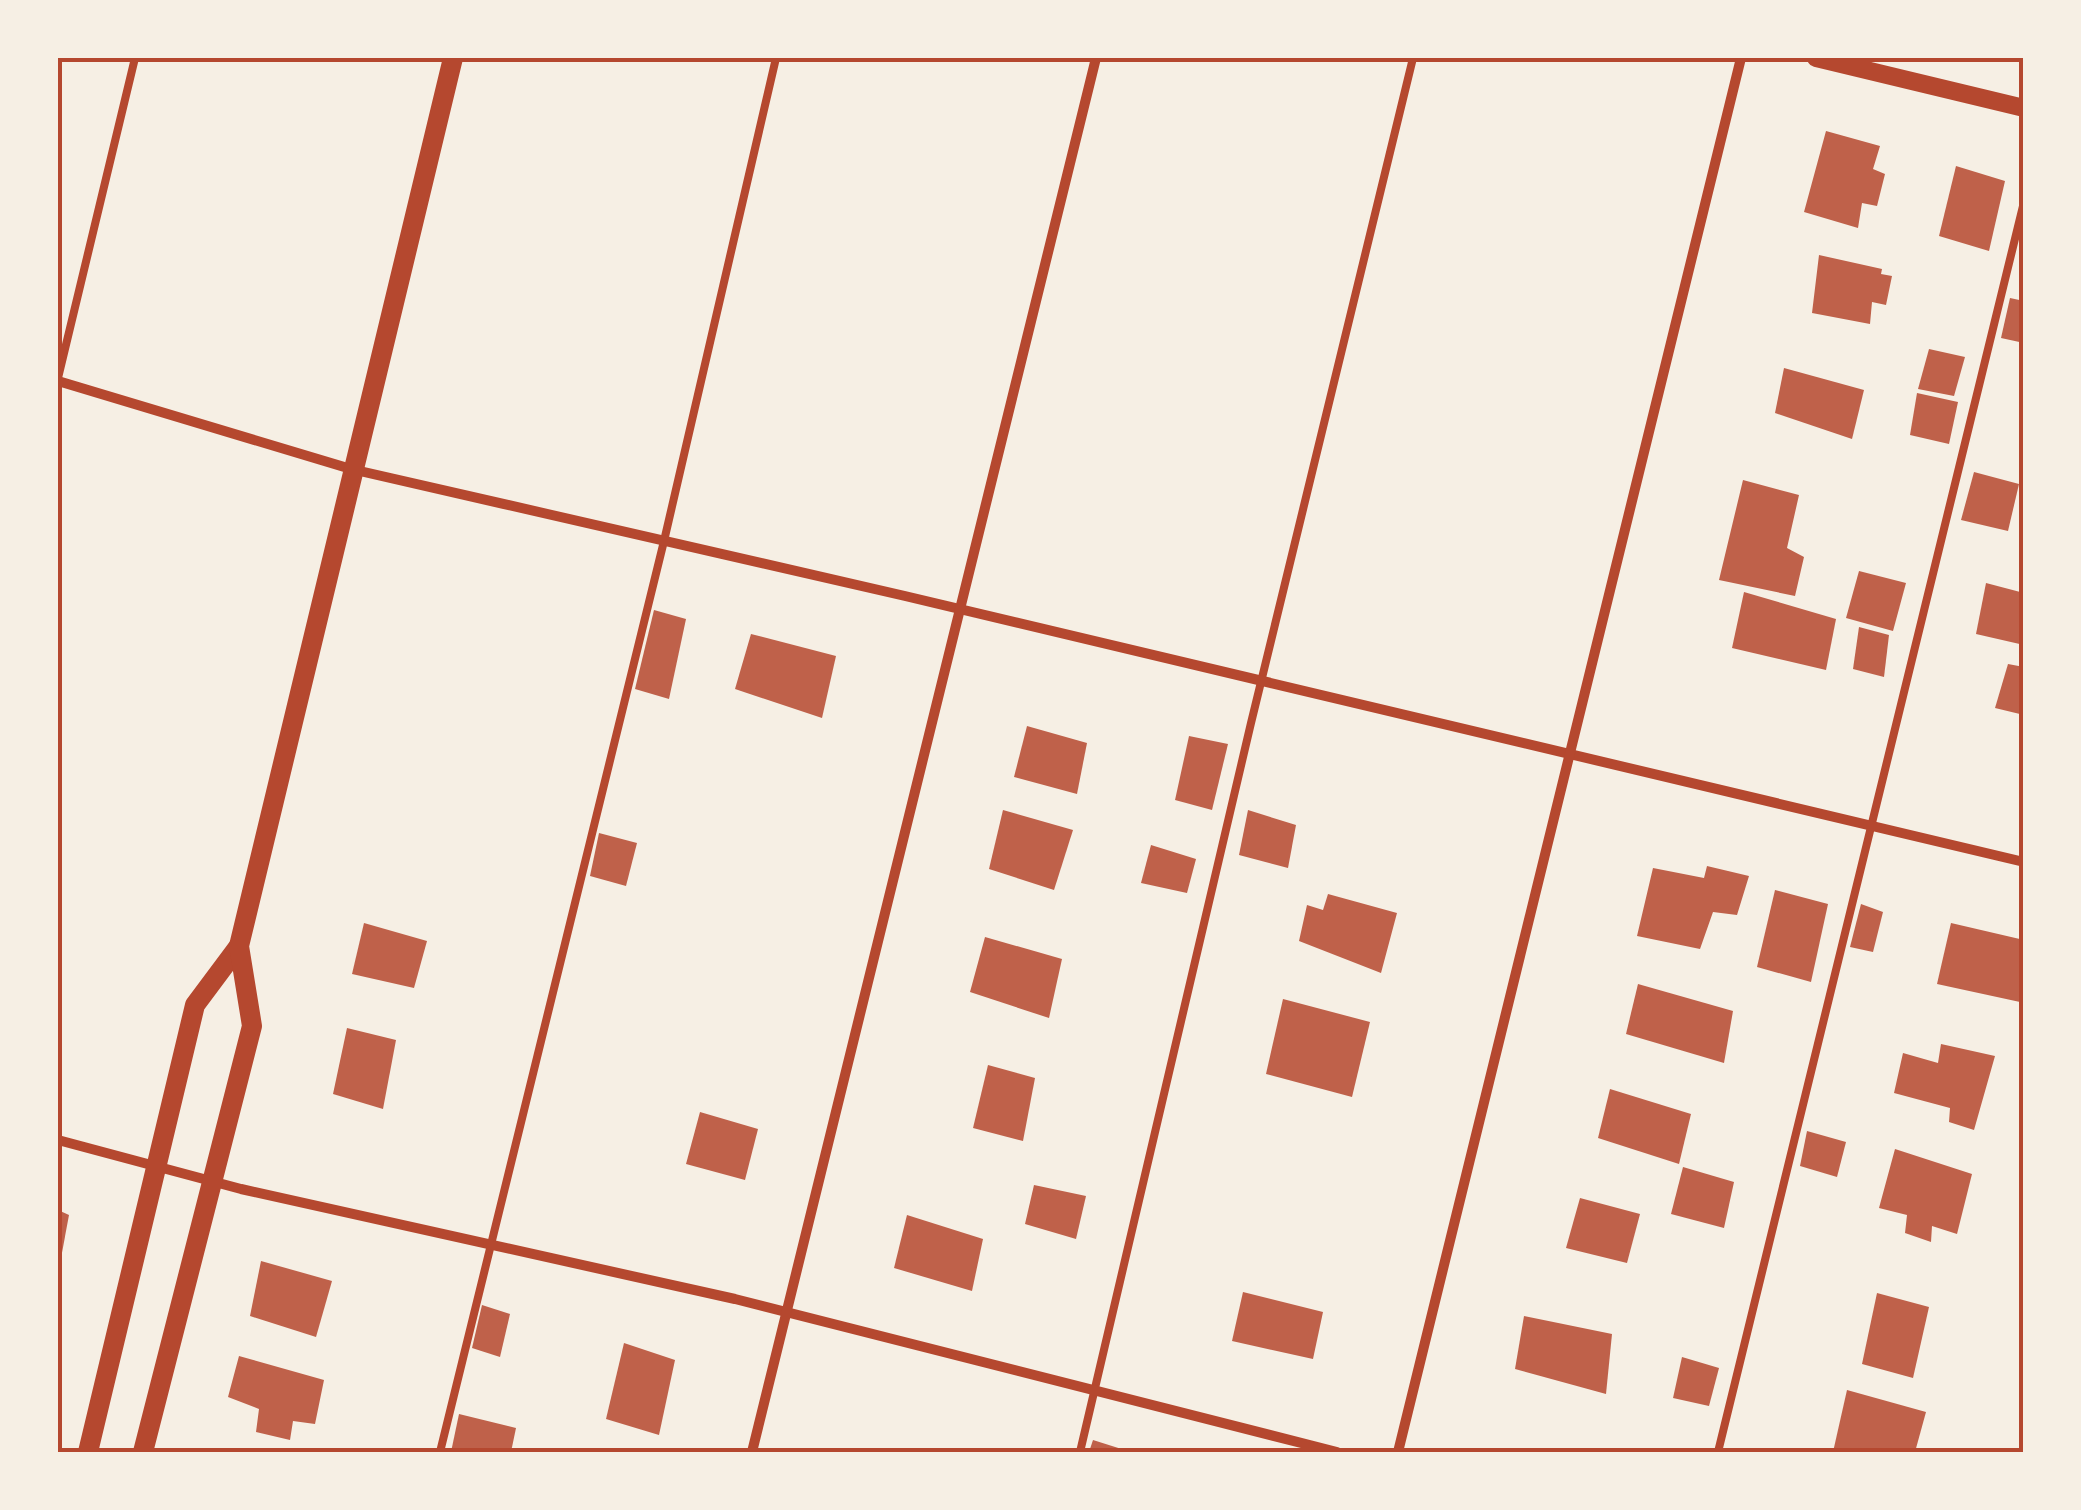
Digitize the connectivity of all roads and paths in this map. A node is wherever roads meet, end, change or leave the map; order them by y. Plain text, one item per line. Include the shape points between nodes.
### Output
1 (135, 58) edge
2 (453, 58) edge
3 (776, 58) edge
4 (1096, 58) edge
5 (1413, 58) edge
6 (1742, 58) edge
7 (1816, 58) edge
8 (2024, 108) edge
9 (2024, 202) edge
10 (58, 379) edge
11 (352, 469) junction
12 (664, 540) junction
13 (960, 609) junction
14 (1261, 681) junction
15 (1569, 756) junction
16 (1872, 826) junction
17 (2024, 862) edge
18 (239, 946) junction
19 (58, 1140) edge
20 (158, 1167) junction
21 (211, 1180) junction
22 (491, 1245) junction
23 (787, 1312) junction
24 (1096, 1391) junction
25 (88, 1452) edge
26 (143, 1452) edge
27 (440, 1452) edge
28 (752, 1452) edge
29 (1080, 1452) edge
30 (1337, 1452) edge
31 (1398, 1452) edge
32 (1718, 1452) edge

1 - 10 lane
2 - 11 main road
3 - 12 lane
4 - 13 street
5 - 14 lane
6 - 15 street
7 - 8 street
9 - 16 lane
10 - 11 street
11 - 12 street
11 - 18 main road
12 - 13 street
12 - 22 lane
13 - 14 street
13 - 23 street
14 - 15 street
14 - 24 lane
15 - 16 street
15 - 31 street
16 - 17 street
16 - 32 lane
18 - 20 main road via 195,1005
18 - 21 main road via 252,1026
19 - 20 street
20 - 21 street
20 - 25 main road
21 - 22 street
21 - 26 main road
22 - 23 street
22 - 27 lane
23 - 24 street
23 - 28 street
24 - 29 lane
24 - 30 street

